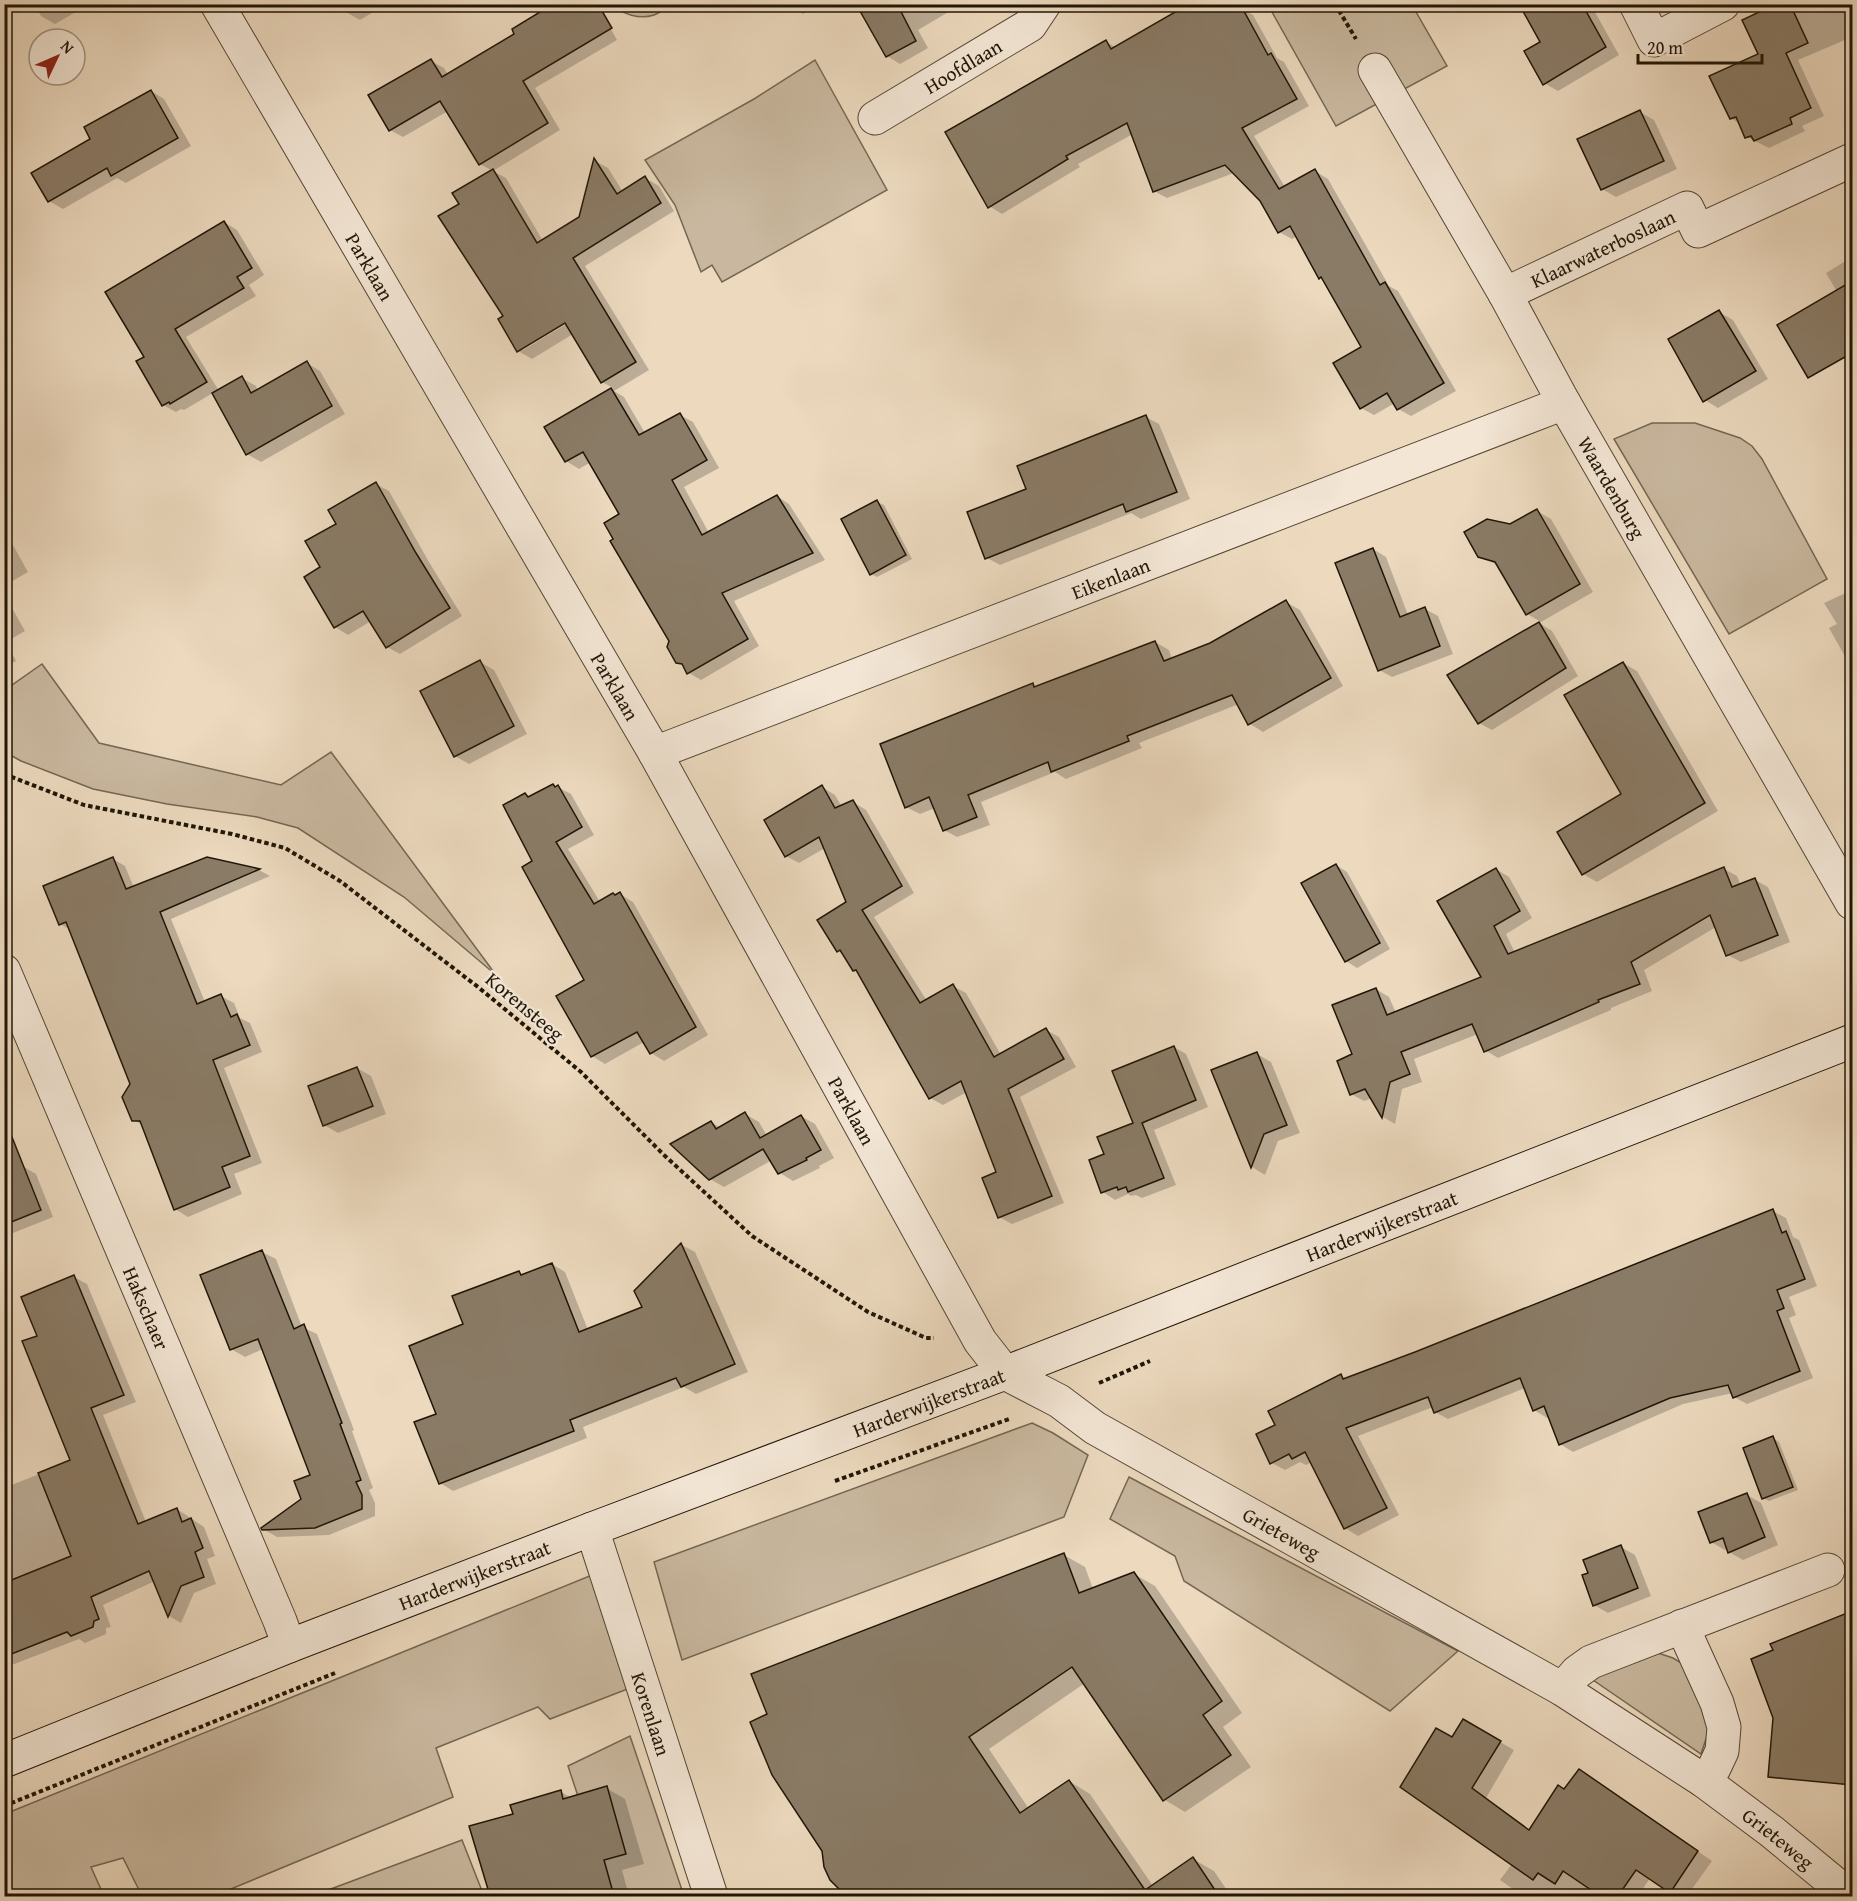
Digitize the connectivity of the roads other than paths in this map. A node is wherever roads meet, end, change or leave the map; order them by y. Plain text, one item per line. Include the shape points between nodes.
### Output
1 (217, 4) edge
2 (1044, 4) edge
3 (1636, 4) edge
4 (1723, 4) edge
5 (1375, 70) dead end
6 (874, 118) dead end
7 (1852, 160) edge
8 (1505, 294) junction
9 (1564, 404) junction
10 (655, 753) junction
11 (1852, 903) edge
12 (4, 971) edge
13 (1852, 1041) edge
14 (1005, 1373) junction
15 (592, 1529) junction
16 (1828, 1570) dead end
17 (1682, 1626) junction
18 (289, 1646) junction
19 (1562, 1689) junction
20 (4, 1761) edge
21 (1704, 1781) junction
22 (711, 1896) edge
23 (1850, 1896) edge

1 - 10 street, Parklaan
2 - 6 street, Hoofdlaan via 1030,26
3 - 4 street via 1654,39
5 - 8 street, Waardenburg
7 - 8 street, Klaarwaterboslaan via 1698,231 1687,208
8 - 9 street, Waardenburg
9 - 10 street, Eikenlaan
9 - 11 street, Waardenburg
10 - 14 street, Parklaan via 980,1341
12 - 18 street, Hakschaer
13 - 14 street, Harderwijkerstraat
14 - 15 street, Harderwijkerstraat
14 - 19 street, Grieteweg via 1059,1401 1095,1428
15 - 18 street, Harderwijkerstraat
15 - 22 street, Korenlaan
16 - 17 street
17 - 19 street via 1591,1662
17 - 21 street via 1724,1727 1722,1751
18 - 20 street, Harderwijkerstraat
19 - 21 street, Grieteweg
21 - 23 street, Grieteweg

